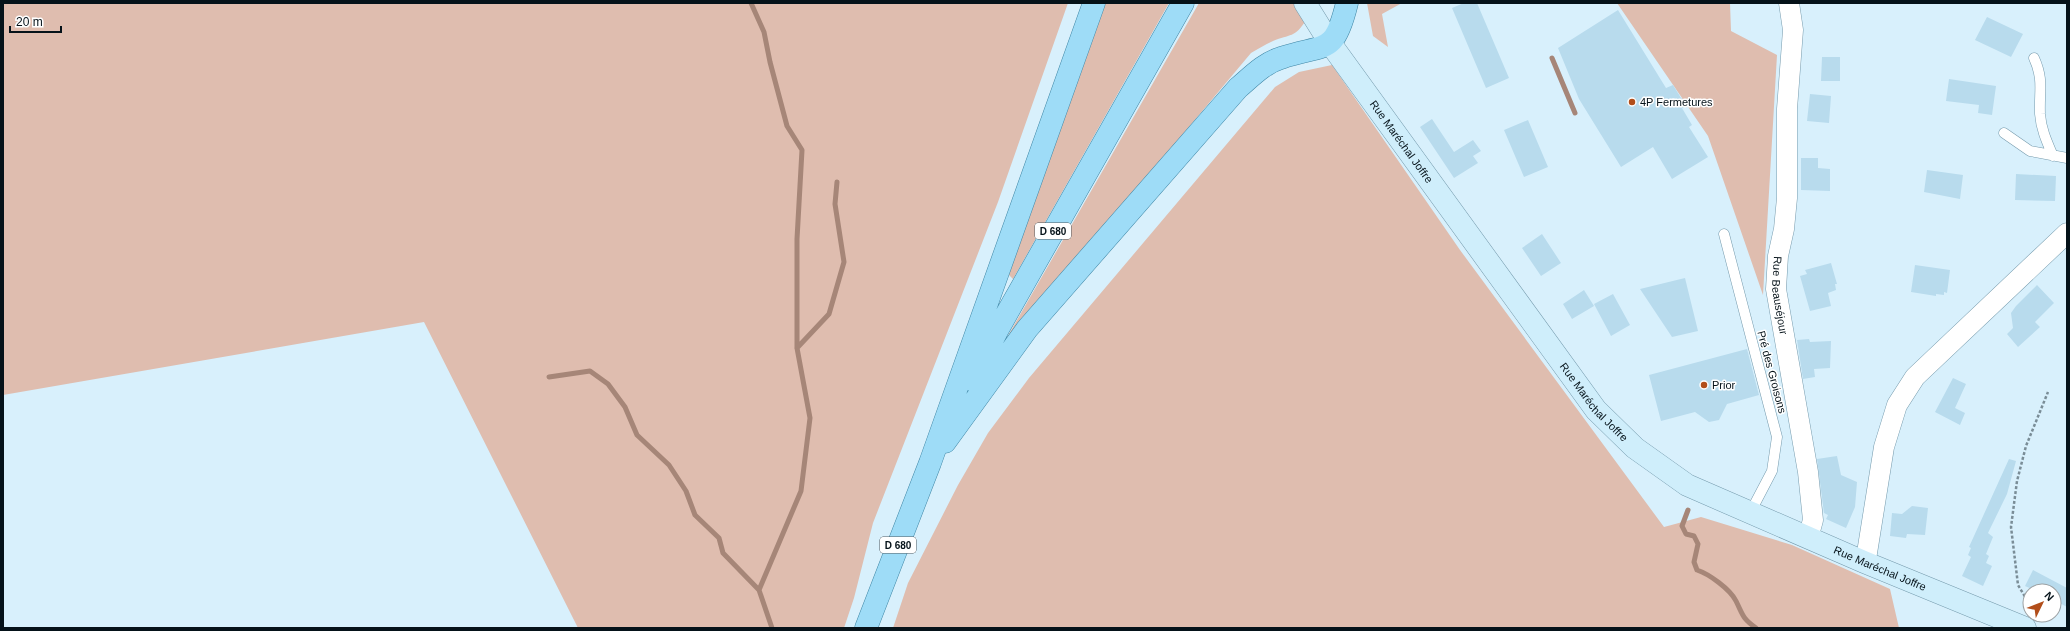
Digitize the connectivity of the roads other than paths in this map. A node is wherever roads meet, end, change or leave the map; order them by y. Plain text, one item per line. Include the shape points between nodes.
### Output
1 (1094, 3) edge
2 (1183, 3) edge
3 (1305, 3) edge
4 (1347, 3) edge
5 (1789, 3) edge
6 (1330, 43) junction
7 (2034, 58) dead end
8 (2004, 133) dead end
9 (2053, 156) junction
10 (2067, 158) edge
11 (2067, 233) edge
12 (1724, 234) dead end
13 (930, 463) junction
14 (1750, 513) junction
15 (1808, 538) junction
16 (1864, 562) junction
17 (866, 628) edge
18 (2025, 628) edge

1 - 13 main road
2 - 13 main road, D 680 via 998,329
3 - 6 main road, Rue Maréchal Joffre
4 - 6 main road via 1341,26
5 - 15 street, Rue Beauséjour via 1793,30 1788,109 1787,198 1776,289 1808,472 1813,520
6 - 13 main road via 1325,47 1280,58 1265,65 1238,88 1027,329
6 - 14 main road, Rue Maréchal Joffre via 1596,410 1635,448 1687,485
7 - 9 lane via 2040,71 2042,132
8 - 9 lane via 2030,151
9 - 10 lane
11 - 16 street via 1915,377 1896,405 1884,447
12 - 14 lane, Pré des Groisons via 1777,437 1772,471
13 - 17 main road, D 680
14 - 15 main road, Rue Maréchal Joffre
15 - 16 main road, Rue Maréchal Joffre
16 - 18 main road, Rue Maréchal Joffre

